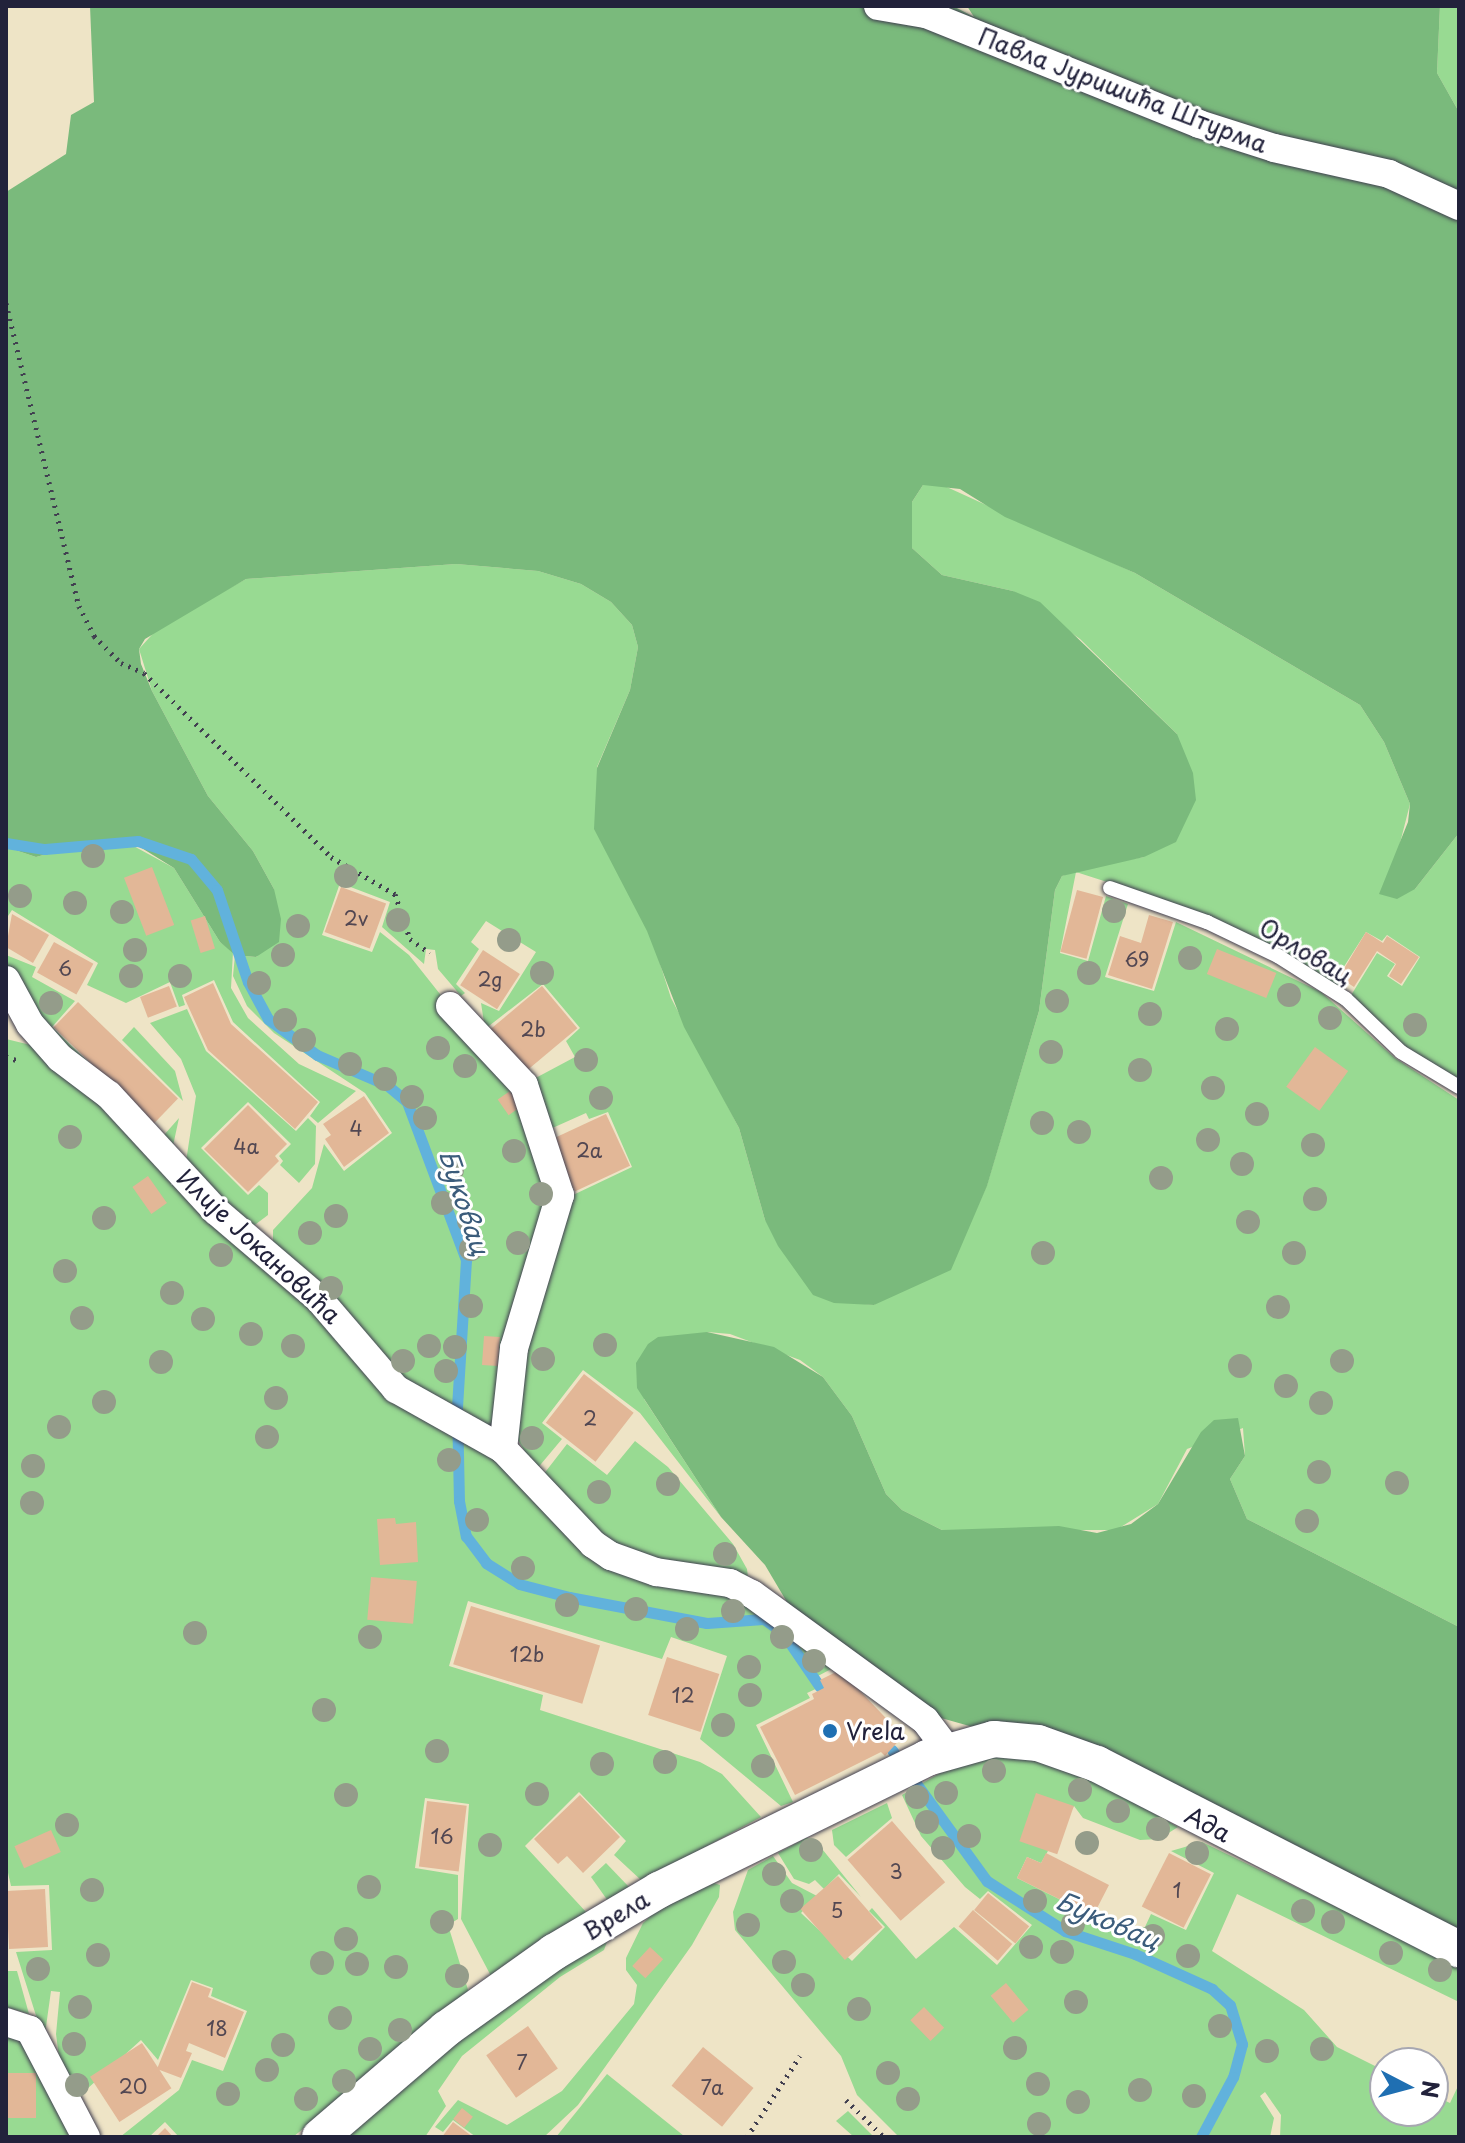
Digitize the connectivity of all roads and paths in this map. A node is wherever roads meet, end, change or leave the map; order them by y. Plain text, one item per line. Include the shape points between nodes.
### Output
1 (878, 6) edge
2 (925, 10) edge
3 (1459, 206) edge
4 (6, 303) edge
5 (1110, 888) dead end
6 (430, 953) dead end
7 (6, 980) edge
8 (450, 1006) dead end
9 (1459, 1087) edge
10 (503, 1449) junction
11 (937, 1754) junction
12 (1459, 1949) edge
13 (6, 2022) edge
14 (800, 2056) dead end
15 (846, 2100) dead end
16 (86, 2137) edge
17 (320, 2137) edge
18 (747, 2137) edge
19 (884, 2137) edge

1 - 2 street, Павла Јуришића Штурма
2 - 3 street, Павла Јуришића Штурма via 1199,124 1274,148 1389,174
4 - 6 path via 79,606 94,636 121,663 144,673 331,857 395,894 410,939
5 - 9 lane, Орловац via 1207,922 1278,956 1332,989 1401,1052
7 - 10 street, Илије Јокановића via 30,1024 60,1058 109,1095 216,1211 318,1298 396,1389 472,1427
8 - 10 street via 524,1085 560,1195 514,1348
10 - 11 street, Илије Јокановића via 602,1550 634,1566 730,1583 752,1594 925,1720
11 - 12 street, Ада via 994,1739 1064,1751
11 - 17 street, Врела via 724,1855 554,1952 446,2029
13 - 16 street via 30,2030
14 - 18 path
15 - 19 path

